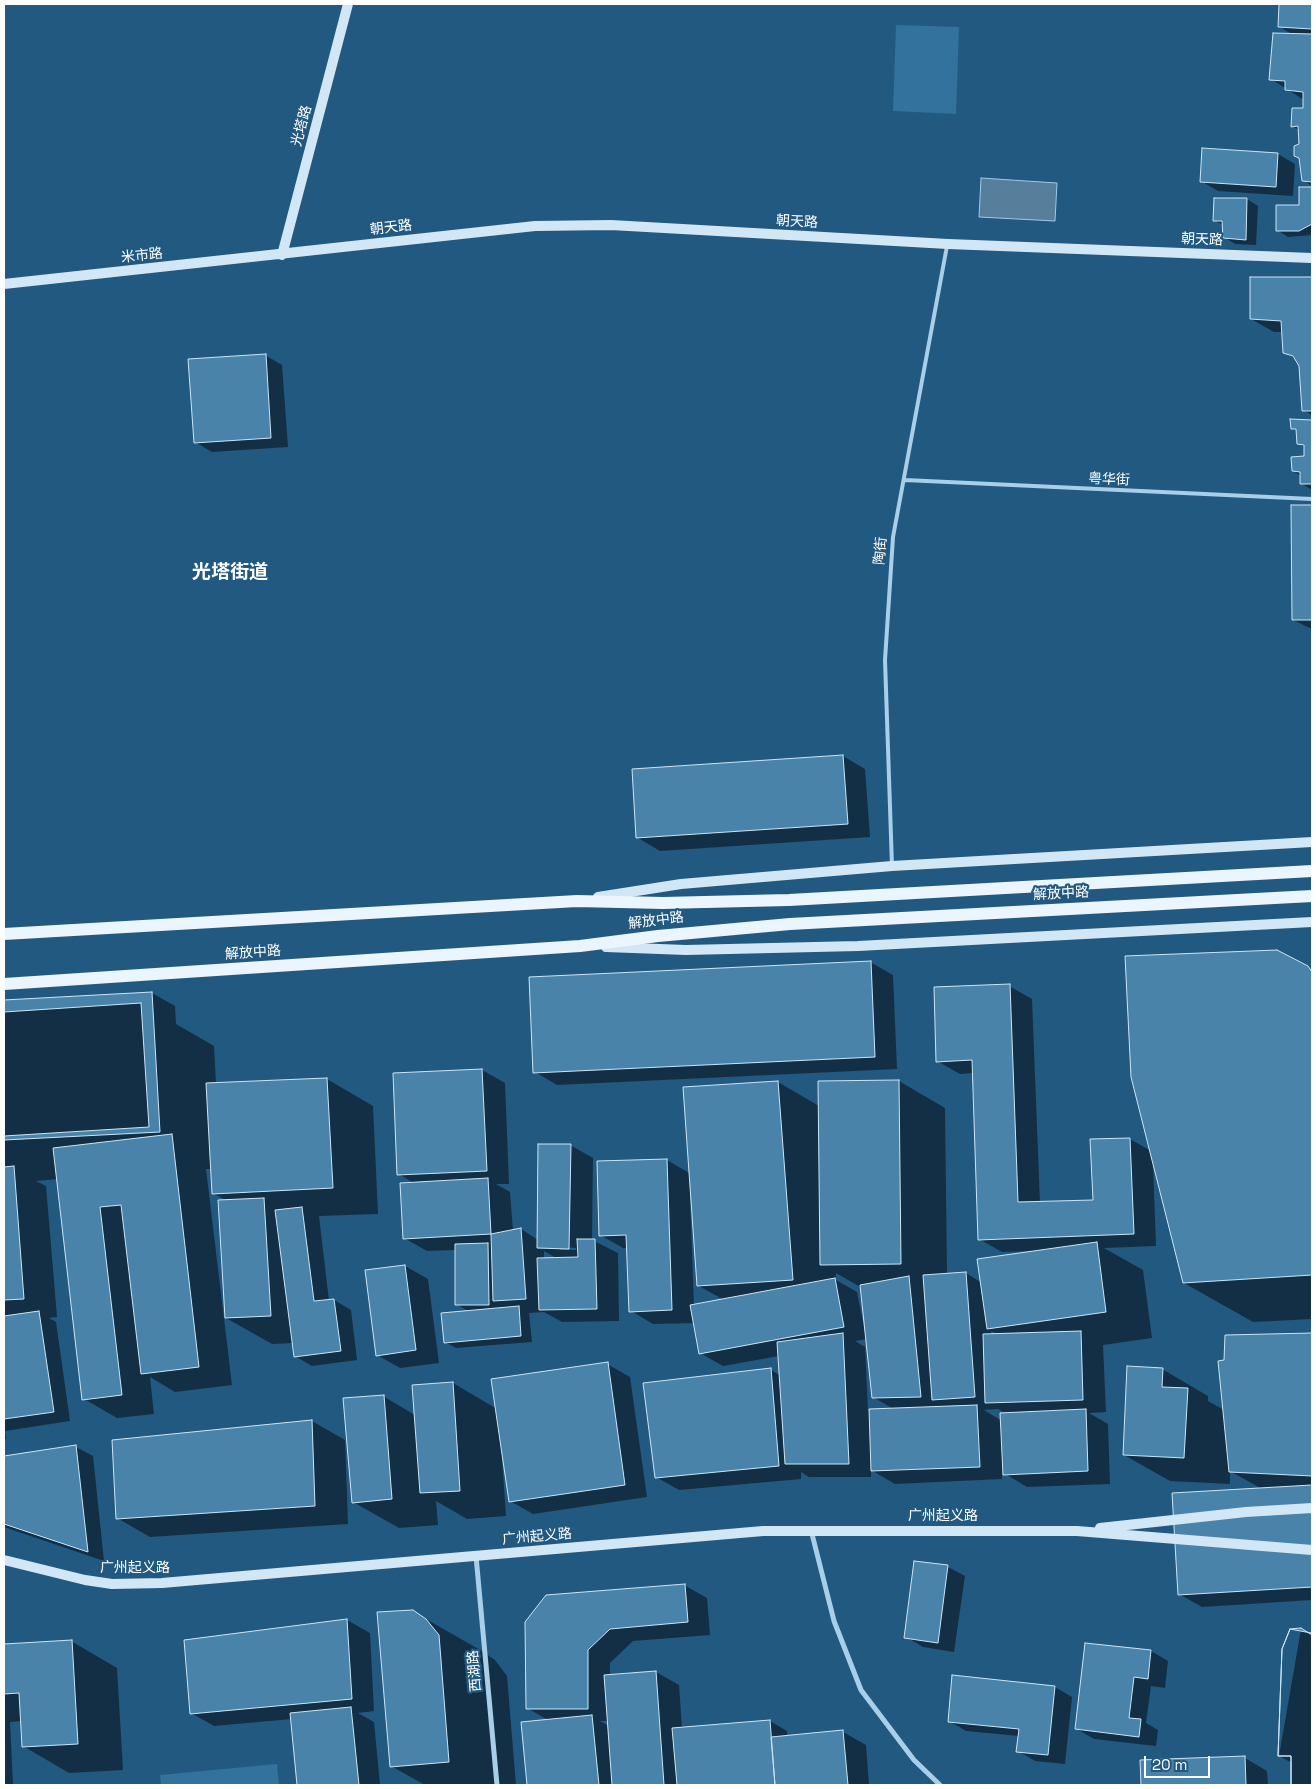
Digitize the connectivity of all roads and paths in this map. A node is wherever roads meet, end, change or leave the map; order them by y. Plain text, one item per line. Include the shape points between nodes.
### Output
1 (348, 4) edge
2 (948, 244) junction
3 (282, 255) junction
4 (1312, 258) edge
5 (4, 284) edge
6 (905, 480) junction
7 (1312, 499) edge
8 (1312, 842) edge
9 (892, 866) junction
10 (1312, 871) edge
11 (1312, 896) edge
12 (577, 901) junction
13 (1312, 922) edge
14 (4, 934) edge
15 (580, 946) junction
16 (4, 984) edge
17 (1312, 1508) edge
18 (811, 1530) junction
19 (1077, 1531) junction
20 (1312, 1550) edge
21 (476, 1555) junction
22 (4, 1560) edge
23 (497, 1785) edge
24 (940, 1785) edge

1 - 3 main road, 光塔路
2 - 3 main road, 朝天路 via 592,225 462,232
2 - 4 main road, 朝天路
2 - 6 lane, 陶街
3 - 5 main road, 米市路
6 - 7 lane, 粤华街
6 - 9 lane, 陶街 via 893,537 885,660
8 - 9 main road
9 - 12 main road via 681,884
10 - 12 main road, 解放中路 via 721,902
11 - 15 main road, 解放中路 via 725,929
12 - 14 main road, 解放中路
13 - 15 main road via 858,946 686,950
15 - 16 main road, 解放中路
17 - 19 main road, 广州起义路
18 - 19 main road, 广州起义路
18 - 21 main road, 广州起义路 via 689,1536
18 - 24 street via 834,1621 861,1690 914,1760
19 - 20 main road, 广州起义路
21 - 22 main road, 广州起义路 via 162,1583 112,1584
21 - 23 street, 西湖路

